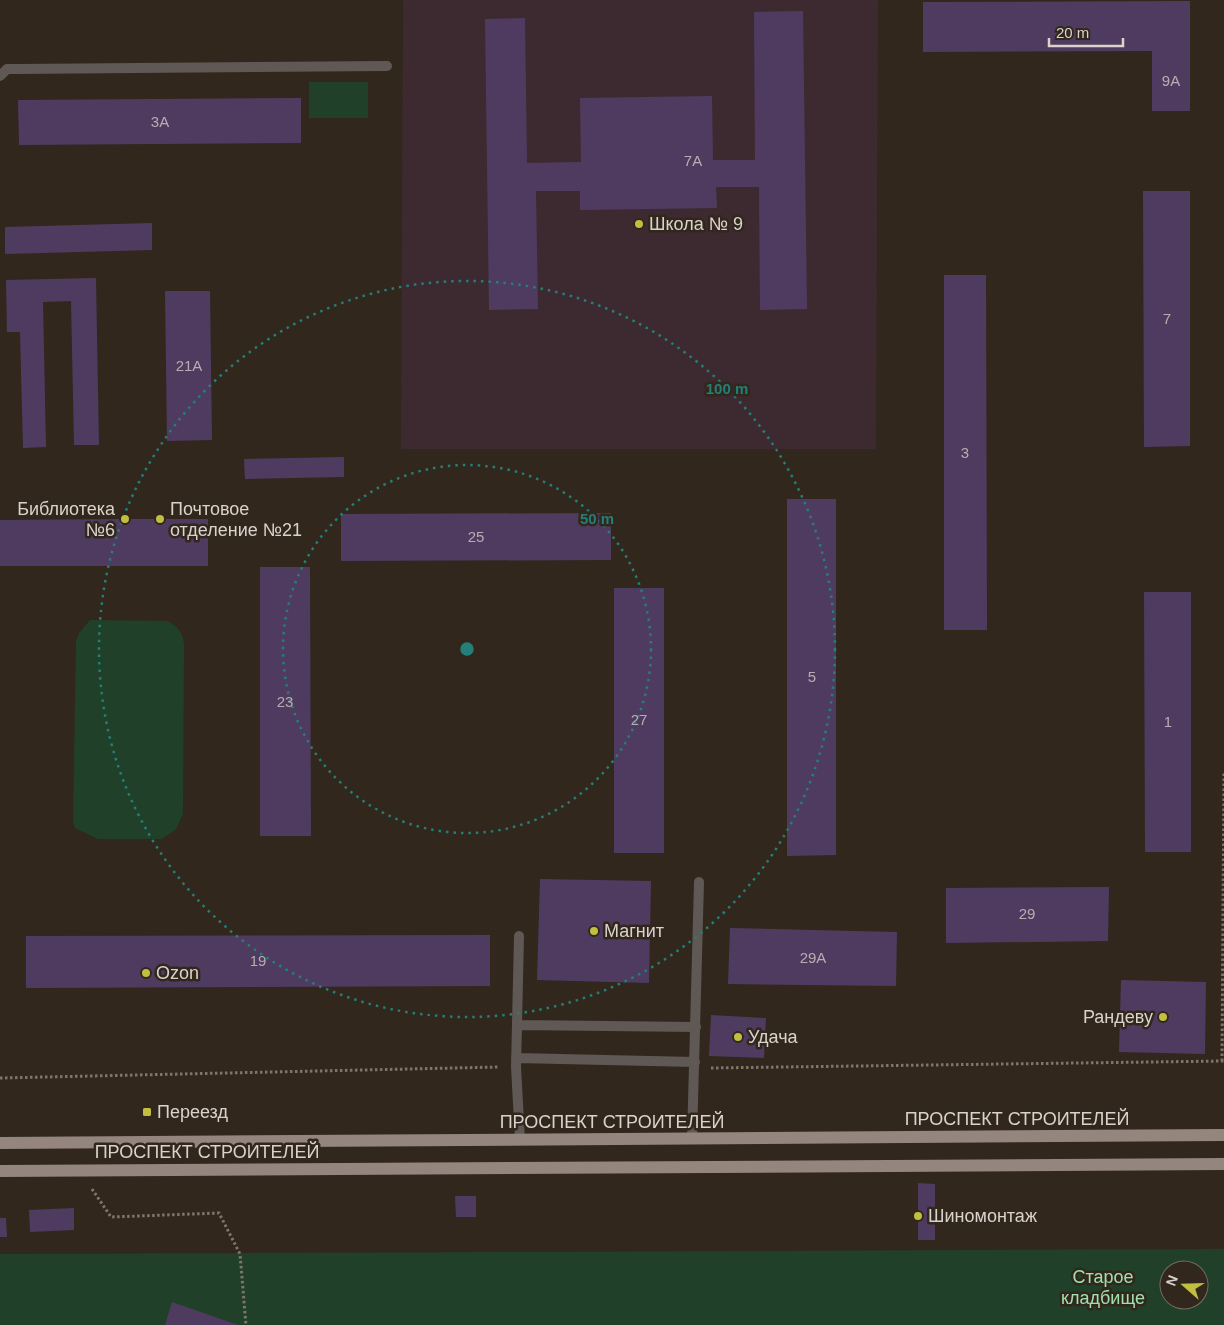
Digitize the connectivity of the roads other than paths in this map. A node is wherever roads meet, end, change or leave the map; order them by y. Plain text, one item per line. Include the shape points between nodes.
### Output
1 (387, 66) dead end
2 (0, 76) edge
3 (699, 882) dead end
4 (519, 936) dead end
5 (517, 1025) junction
6 (696, 1027) junction
7 (516, 1058) junction
8 (695, 1062) junction
9 (1224, 1135) edge
10 (692, 1139) junction
11 (520, 1140) junction
12 (0, 1143) edge
13 (1224, 1164) edge
14 (0, 1171) edge

1 - 2 lane via 7,69
3 - 6 lane
4 - 5 lane
5 - 6 lane
5 - 7 lane
6 - 8 lane
7 - 8 lane
7 - 11 lane
8 - 10 lane
9 - 10 main road, ПРОСПЕКТ СТРОИТЕЛЕЙ
10 - 11 main road, ПРОСПЕКТ СТРОИТЕЛЕЙ
11 - 12 main road, ПРОСПЕКТ СТРОИТЕЛЕЙ
13 - 14 main road, ПРОСПЕКТ СТРОИТЕЛЕЙ

